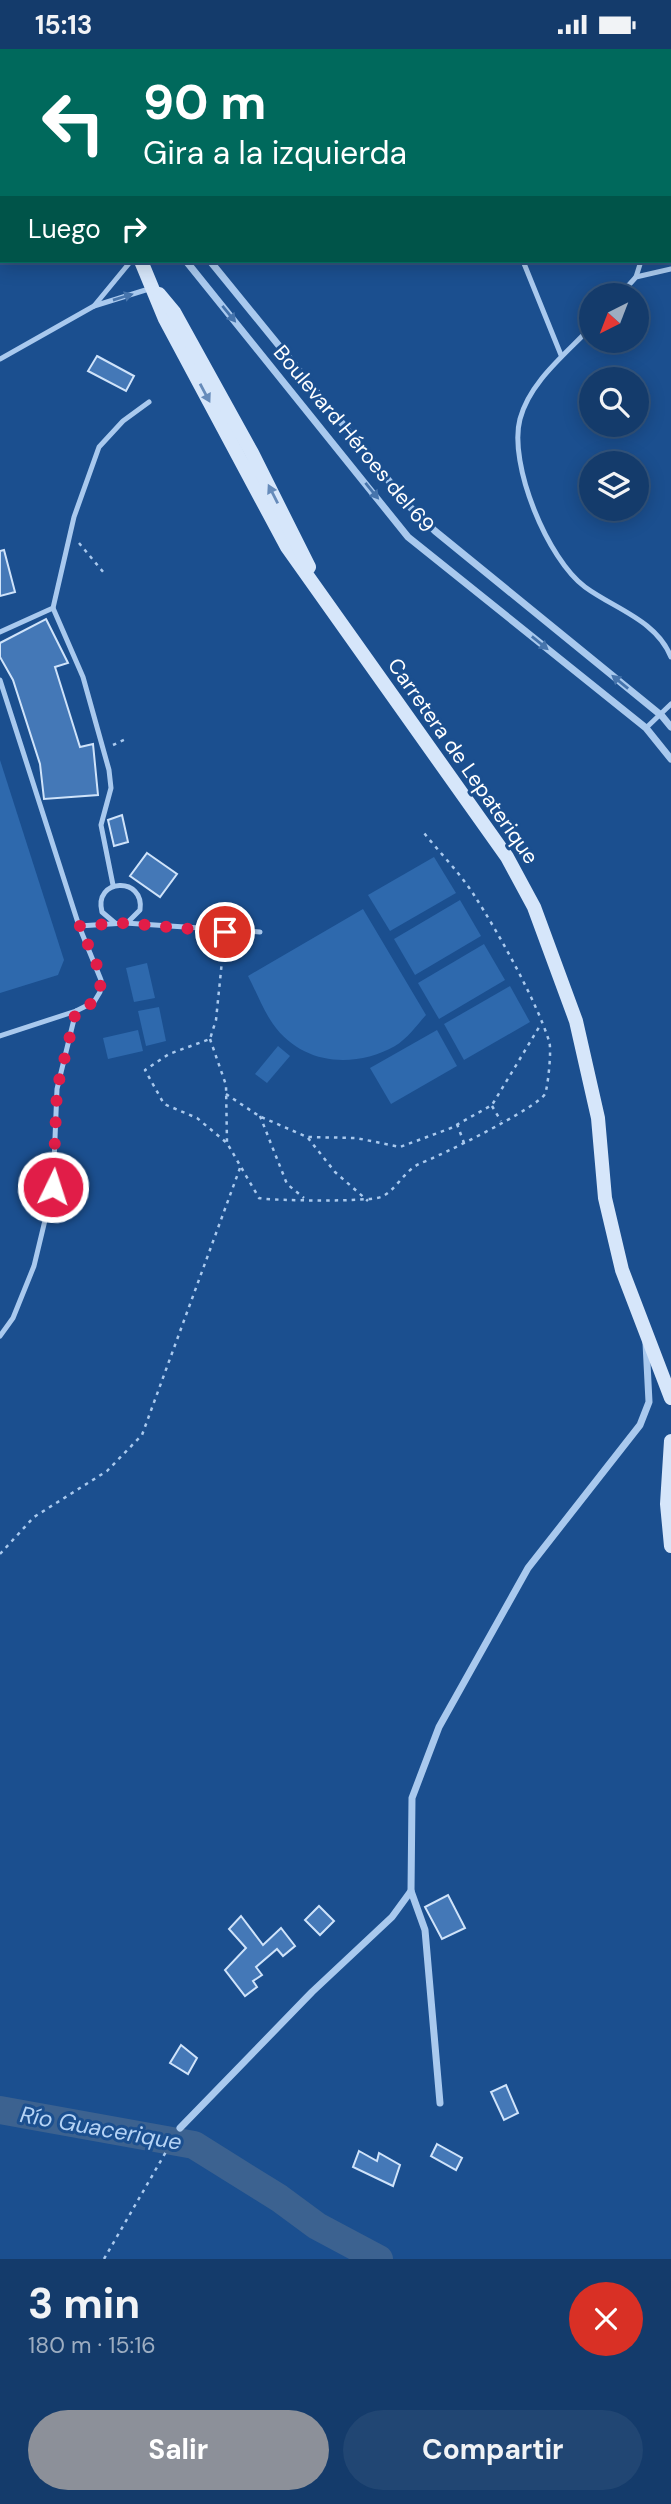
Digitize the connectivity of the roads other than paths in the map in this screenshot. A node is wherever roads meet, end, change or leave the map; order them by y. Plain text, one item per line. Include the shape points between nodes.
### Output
1 (129, 263) edge
2 (142, 263) edge
3 (188, 263) edge
4 (212, 263) edge
5 (524, 263) edge
6 (640, 263) edge
7 (671, 269) edge
8 (636, 277) junction
9 (631, 283) edge
10 (153, 288) junction
11 (94, 306) junction
12 (579, 338) edge
13 (561, 355) junction
14 (0, 359) edge
15 (149, 402) dead end
16 (53, 608) junction
17 (0, 632) edge
18 (671, 657) edge
19 (0, 680) edge
20 (671, 704) edge
21 (662, 716) junction
22 (671, 727) edge
23 (646, 728) junction
24 (671, 759) edge
25 (113, 885) junction
26 (122, 924) junction
27 (79, 926) junction
28 (260, 933) dead end
29 (76, 1011) junction
30 (0, 1036) edge
31 (646, 1335) junction
32 (0, 1336) edge
33 (671, 1398) edge
34 (671, 1441) edge
35 (671, 1546) edge
36 (411, 1891) junction
37 (440, 2103) dead end
38 (180, 2128) road end

1 - 11 lane
2 - 10 main road, Carretera de Lepaterique
3 -> 23 street, Boulevard Héroes del 69 via 408,537
21 -> 4 street, Boulevard Héroes del 69 via 411,508
5 - 13 lane
6 - 8 lane
7 - 8 lane
8 - 9 lane
11 -> 10 lane
10 - 31 main road, Carretera de Lepaterique via 165,319 287,547 507,856 534,907 576,1021 598,1118 605,1198 622,1270
11 - 14 lane
12 - 13 lane
13 - 18 lane via 520,419 519,464 542,527 564,565 584,587 645,623
15 - 16 lane via 99,447 70,533
16 - 17 lane
16 - 25 lane via 83,677 103,749 111,787 102,825
19 - 27 lane
20 - 21 lane
21 - 22 street, Boulevard Héroes del 69
21 - 23 lane
23 - 24 street, Boulevard Héroes del 69
25 - 26 lane via 103,894 101,906 106,918
25 - 26 lane via 131,887 139,897 140,910
26 - 27 lane
26 - 28 lane
27 - 29 lane via 101,980 94,1002
29 - 30 lane
29 - 32 lane via 57,1089 53,1187 34,1266 13,1318
31 - 33 main road, Carretera de Lepaterique
31 - 36 street via 649,1402 640,1425 528,1568 439,1727 412,1798
34 - 35 main road via 667,1504
36 - 37 street via 425,1930
36 - 38 street via 392,1917

